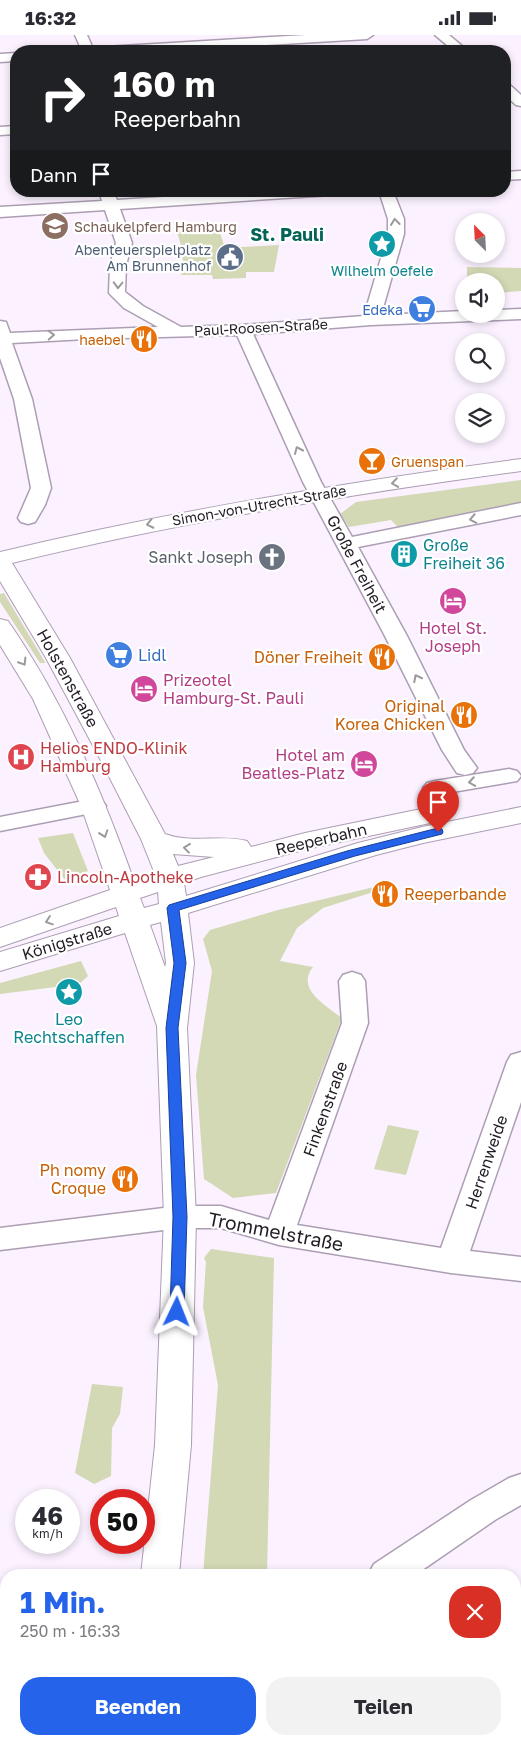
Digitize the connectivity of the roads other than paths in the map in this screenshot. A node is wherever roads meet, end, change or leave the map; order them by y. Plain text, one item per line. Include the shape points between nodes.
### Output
1 (367, 35) edge
2 (441, 35) edge
3 (230, 43) edge
4 (199, 45) edge
5 (454, 45) edge
6 (511, 97) edge
7 (518, 108) edge
8 (140, 197) edge
9 (388, 197) edge
10 (108, 198) edge
11 (0, 212) edge
12 (521, 314) edge
13 (371, 320) junction
14 (243, 330) junction
15 (176, 331) junction
16 (1, 334) edge
17 (521, 465) edge
18 (319, 494) junction
19 (521, 509) edge
20 (28, 518) dead end
21 (345, 544) junction
22 (0, 561) edge
23 (0, 626) edge
24 (464, 768) dead end
25 (509, 776) dead end
26 (435, 788) dead end
27 (521, 800) edge
28 (94, 806) junction
29 (521, 815) edge
30 (0, 824) edge
31 (154, 839) junction
32 (317, 850) junction
33 (125, 894) junction
34 (172, 895) junction
35 (134, 920) junction
36 (0, 938) edge
37 (0, 961) edge
38 (352, 981) dead end
39 (172, 1028) junction
40 (521, 1062) edge
41 (180, 1217) junction
42 (280, 1234) junction
43 (0, 1239) edge
44 (451, 1261) junction
45 (521, 1269) edge
46 (521, 1488) edge
47 (161, 1569) edge
48 (395, 1569) edge

1 - 3 street via 345,42
2 - 5 street
3 - 4 street
6 - 7 street
8 - 10 street
13 -> 9 street via 396,234 396,219
10 - 11 street
10 -> 15 street via 124,243 118,265 117,293 131,307
12 - 13 street, Paul-Roosen-Straße
13 - 14 street, Paul-Roosen-Straße
14 - 15 street, Paul-Roosen-Straße
18 -> 14 street, Große Freiheit
16 -> 15 street, Paul-Roosen-Straße
16 - 20 street via 23,399 41,488
17 -> 18 main road, Simon-von-Utrecht-Straße
18 - 21 street, Große Freiheit
18 -> 22 main road, Simon-von-Utrecht-Straße via 173,519
19 -> 21 street
24 -> 21 street, Große Freiheit
22 - 31 main road, Holstenstraße via 58,658
23 -> 28 main road, Holstenstraße via 45,699
25 -> 26 street
27 - 32 main road, Reeperbahn via 387,824
28 - 30 street
28 -> 33 main road, Holstenstraße
29 - 32 main road, Reeperbahn via 422,835
32 -> 31 main road via 207,849 172,846
31 - 34 main road, Holstenstraße
32 - 34 main road, Reeperbahn
33 - 34 main road, Reeperbahn
33 - 35 main road, Holstenstraße
33 -> 36 main road, Königstraße
34 - 35 main road, Reeperbahn
34 - 39 main road, Holstenstraße via 180,963
35 - 37 main road, Königstraße
35 - 39 main road, Holstenstraße
38 - 42 street, Finkenstraße via 356,1023
39 - 41 main road
40 - 44 street, Herrenweide
41 - 42 street, Trommelstraße via 221,1217
41 - 43 street, Trommelstraße
41 - 47 main road via 173,1445
42 - 44 street, Trommelstraße
44 - 45 street, Trommelstraße
46 - 48 street

